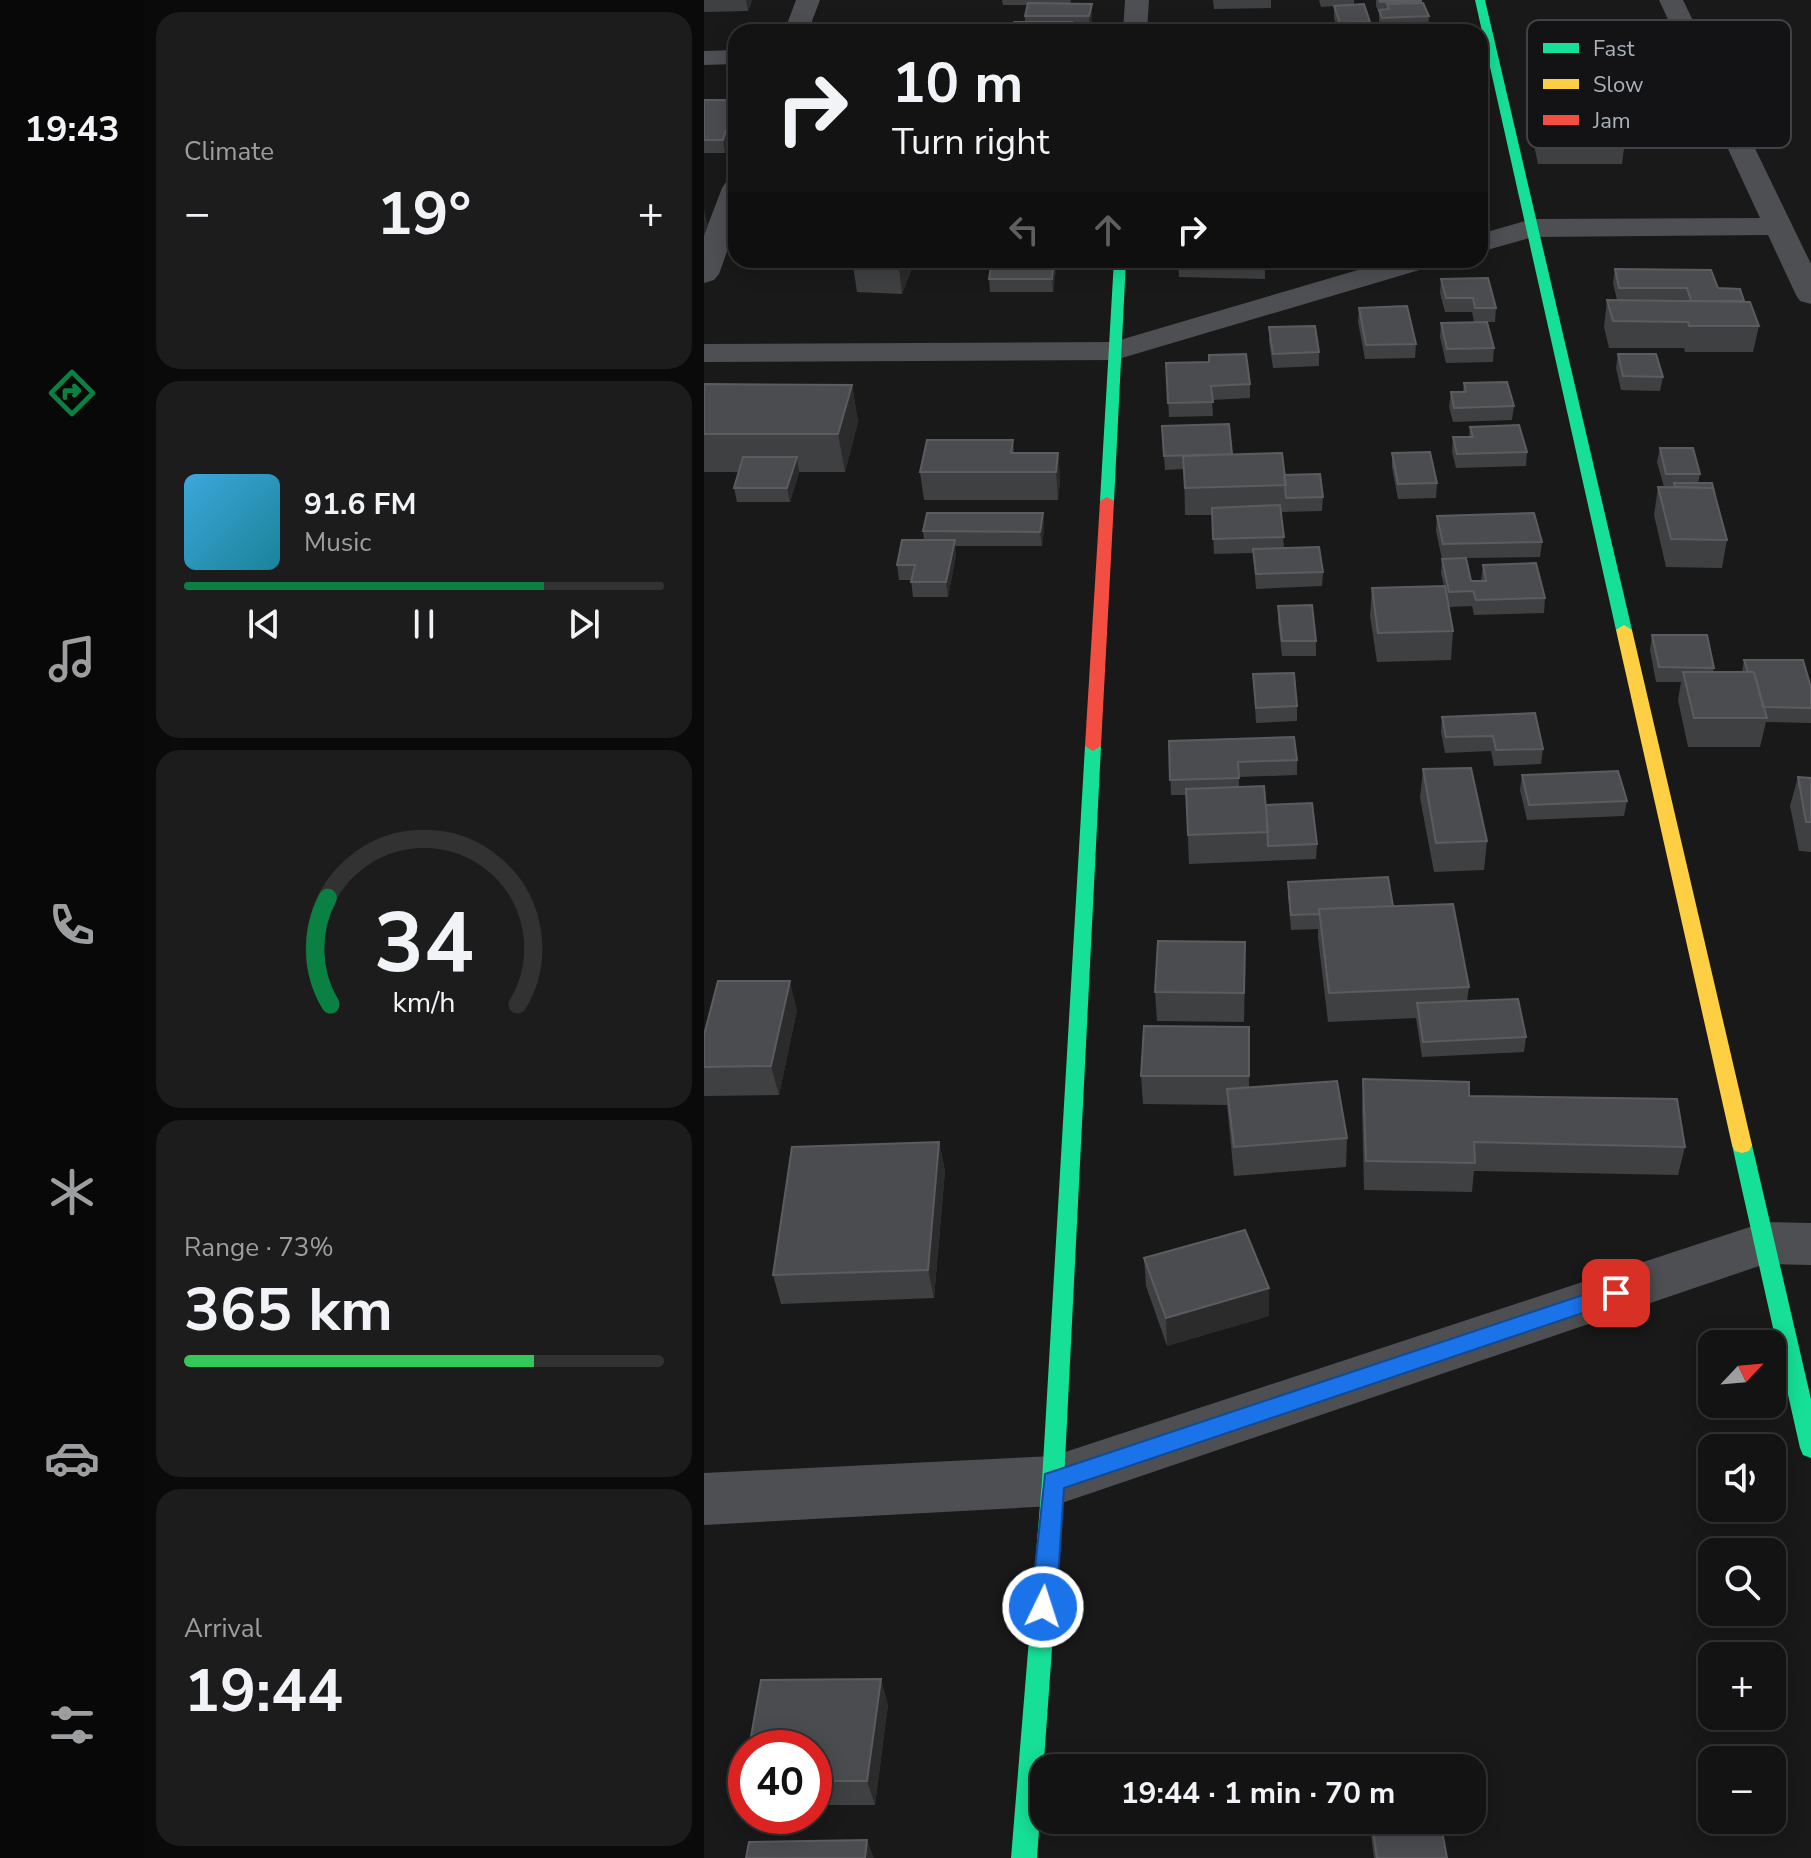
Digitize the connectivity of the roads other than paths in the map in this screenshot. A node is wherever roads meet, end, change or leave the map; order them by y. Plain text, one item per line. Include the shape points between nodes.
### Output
1 (808, 0) edge
2 (1137, 0) edge
3 (1480, 0) edge
4 (1671, 0) edge
5 (1681, 20) edge
6 (799, 24) edge
7 (1136, 24) edge
8 (1485, 24) edge
9 (1488, 35) edge
10 (728, 57) edge
11 (704, 58) edge
12 (1742, 148) edge
13 (704, 184) edge
14 (728, 186) edge
15 (728, 208) edge
16 (1780, 226) junction
17 (1532, 228) junction
18 (1488, 241) edge
19 (1120, 268) edge
20 (1396, 268) edge
21 (704, 274) edge
22 (1811, 295) edge
23 (1115, 351) junction
24 (704, 353) edge
25 (1788, 1244) edge
26 (1811, 1448) edge
27 (1053, 1481) junction
28 (704, 1499) edge
29 (1024, 1858) edge

1 - 6 street
2 - 7 street
3 - 8 street
4 - 5 street
9 - 17 street
10 - 11 street
12 - 16 street
13 - 14 street
15 - 21 street
16 - 17 street
16 - 22 street
17 - 18 street
17 - 25 street
19 - 23 street
20 - 23 street
23 - 24 street
23 - 27 street
25 - 26 street
25 - 27 street
27 - 28 street
27 - 29 street

